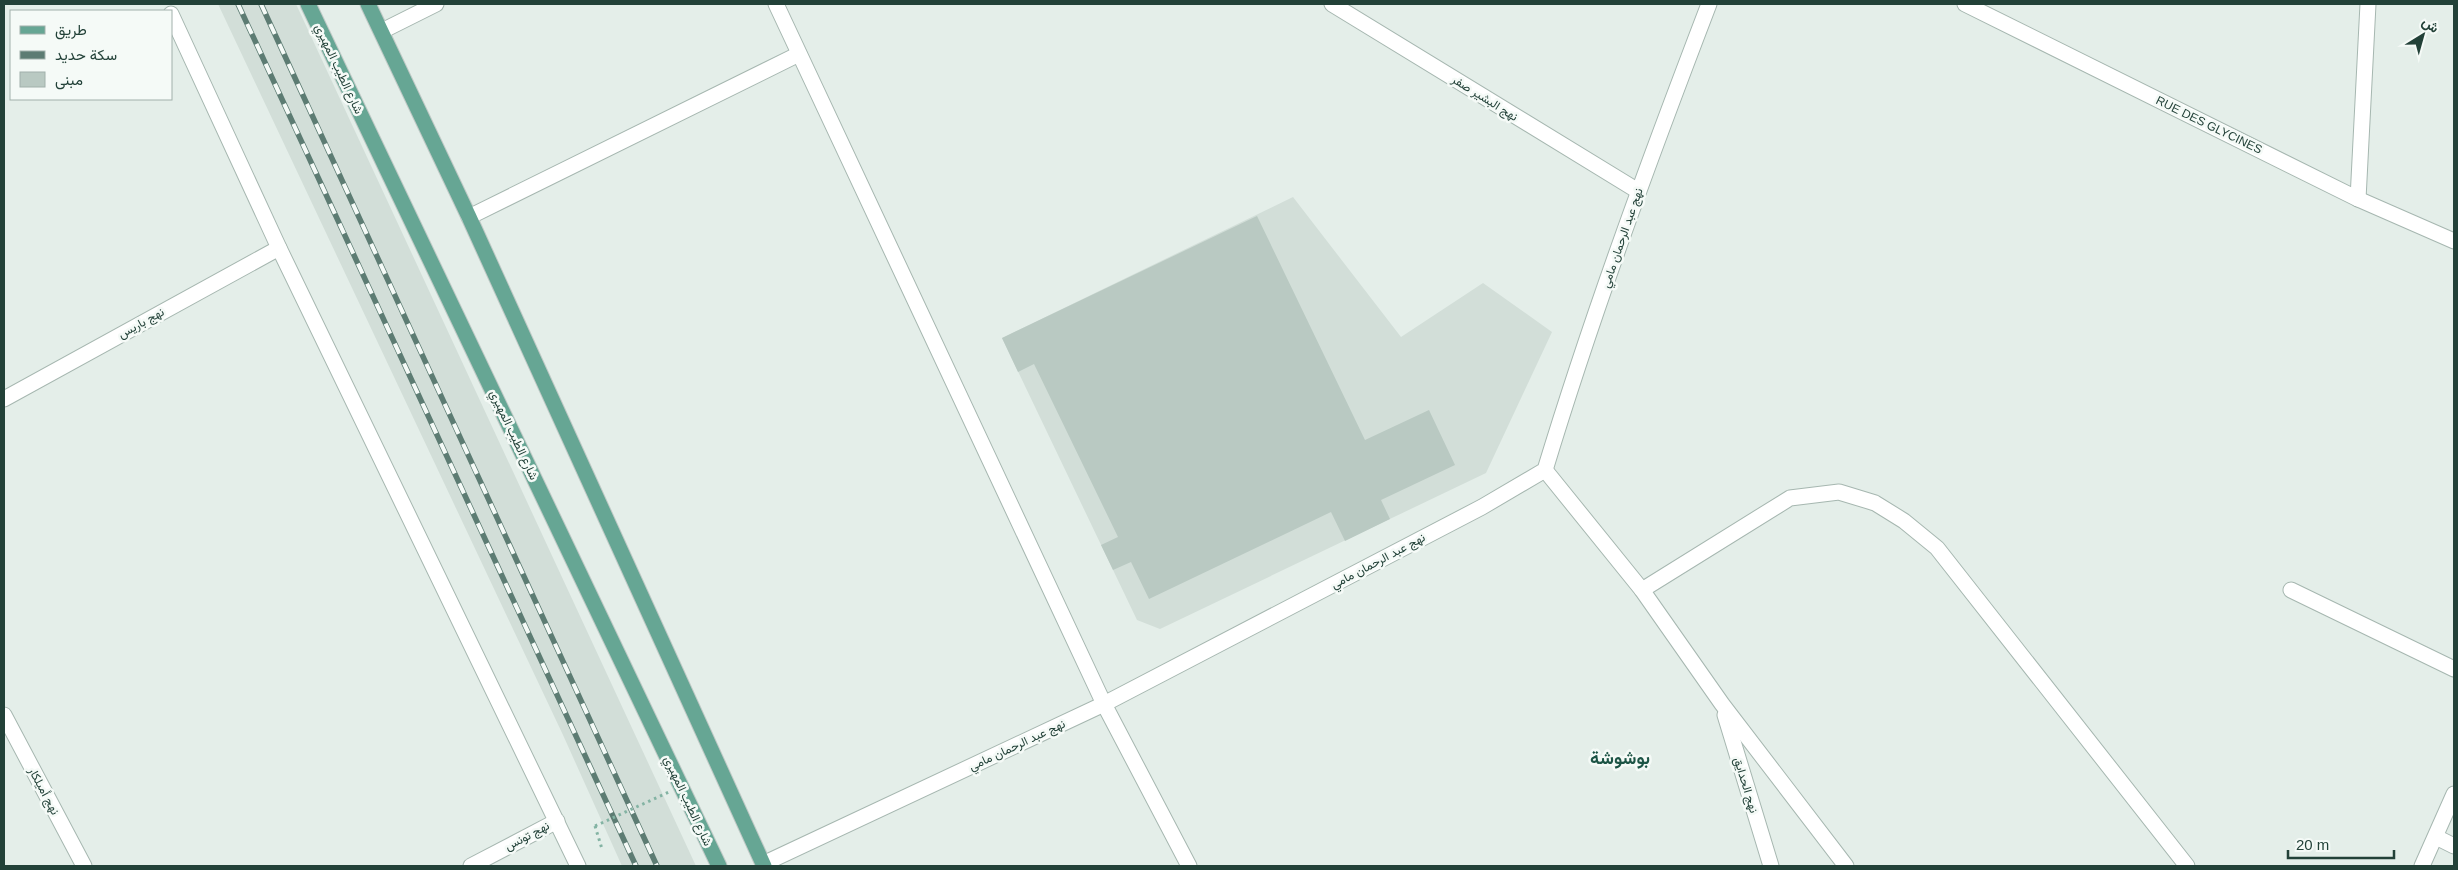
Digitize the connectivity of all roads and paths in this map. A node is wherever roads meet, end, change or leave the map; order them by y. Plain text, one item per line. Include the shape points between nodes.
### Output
1 (308, 4) edge
2 (368, 4) edge
3 (436, 4) edge
4 (776, 4) edge
5 (1332, 4) edge
6 (1708, 4) edge
7 (1966, 4) edge
8 (2368, 4) edge
9 (172, 15) edge
10 (382, 31) junction
11 (799, 54) junction
12 (1638, 192) junction
13 (2358, 199) junction
14 (469, 217) junction
15 (2454, 241) edge
16 (279, 248) junction
17 (4, 399) edge
18 (1545, 470) junction
19 (1642, 590) junction
20 (2291, 590) dead end
21 (2454, 670) edge
22 (1104, 704) junction
23 (1722, 704) junction
24 (4, 715) edge
25 (669, 792) dead end
26 (2454, 794) edge
27 (557, 820) junction
28 (2436, 837) junction
29 (2454, 846) edge
30 (604, 858) dead end
31 (764, 865) edge
32 (84, 866) edge
33 (471, 866) edge
34 (578, 866) edge
35 (719, 866) edge
36 (1189, 866) edge
37 (1771, 866) edge
38 (1846, 866) edge
39 (2187, 866) edge
40 (2422, 866) edge

1 - 35 main road, شارع الطيب المهيري
2 - 10 main road
3 - 10 street
4 - 11 street
5 - 12 street, نهج البشير صفر
6 - 12 street, نهج عبد الرحمان مامي
7 - 13 street, RUE DES GLYCINES
8 - 13 street
9 - 16 street
10 - 14 main road
11 - 14 street
11 - 22 street
12 - 18 street, نهج عبد الرحمان مامي via 1576,368
13 - 15 street, RUE DES GLYCINES
14 - 31 main road
16 - 17 street, نهج باريس
16 - 27 street
18 - 19 street
18 - 22 street, نهج عبد الرحمان مامي via 1482,507
19 - 23 street
19 - 39 street via 1790,498 1840,492 1875,503 1937,548
20 - 21 street
22 - 31 street, نهج عبد الرحمان مامي
22 - 36 street
23 - 37 street, نهج الحدايق
23 - 38 street
24 - 32 street, نهج أميلكار
25 - 30 path, bridge via 595,826
26 - 28 street
27 - 33 street, نهج تونس
27 - 34 street
28 - 29 street
28 - 40 street

